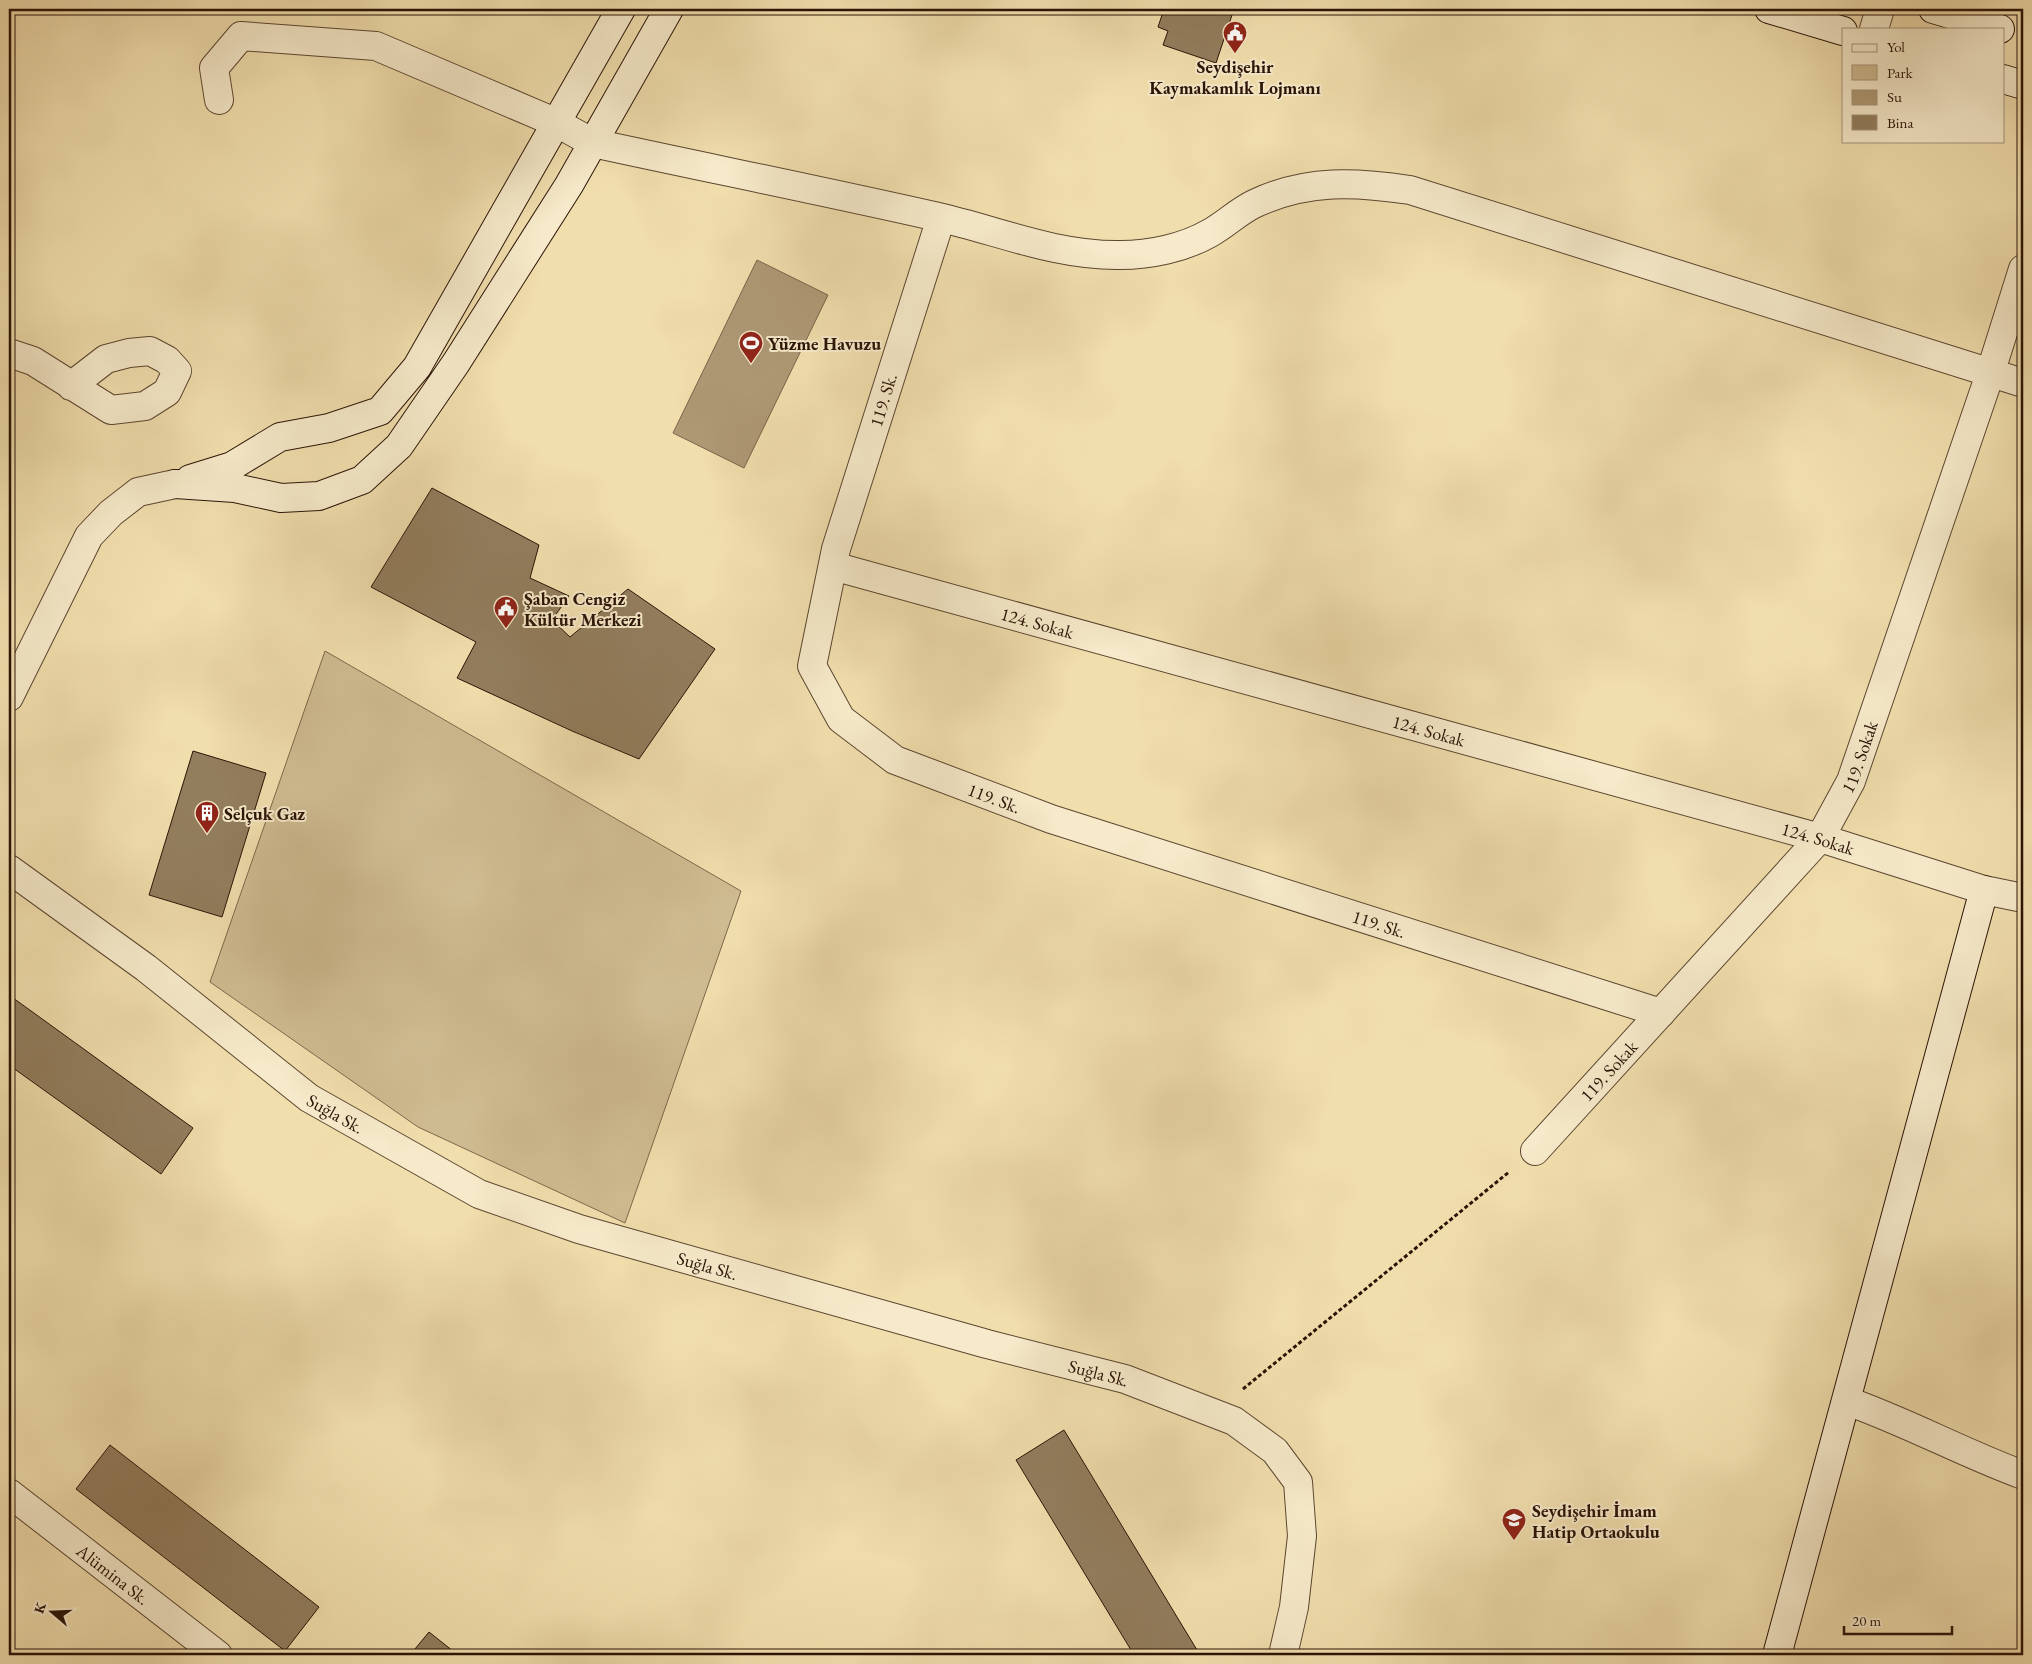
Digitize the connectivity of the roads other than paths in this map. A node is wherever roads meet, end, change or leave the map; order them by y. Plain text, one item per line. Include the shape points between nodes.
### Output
1 (621, 9) edge
2 (670, 9) edge
3 (1769, 9) edge
4 (1880, 9) edge
5 (1932, 9) edge
6 (1874, 28) edge
7 (1998, 28) edge
8 (2004, 30) edge
9 (1842, 31) edge
10 (2023, 36) edge
11 (2004, 78) edge
12 (2023, 84) edge
13 (219, 100) dead end
14 (557, 123) junction
15 (593, 143) junction
16 (941, 218) junction
17 (2023, 269) edge
18 (9, 353) edge
19 (1990, 374) junction
20 (2023, 383) edge
21 (72, 386) dead end
22 (175, 484) junction
23 (833, 566) junction
24 (9, 697) edge
25 (1820, 838) junction
26 (9, 869) edge
27 (1984, 890) junction
28 (2023, 898) edge
29 (1660, 1013) junction
30 (1535, 1151) road end
31 (1846, 1401) junction
32 (2023, 1475) edge
33 (9, 1493) edge
34 (218, 1655) edge
35 (1283, 1655) edge
36 (1777, 1655) edge

1 - 14 street
2 - 15 street
3 - 9 street
4 - 6 street
5 - 7 street
8 - 10 street
11 - 12 street
13 - 14 street via 214,68 241,36 281,37 376,46
14 - 15 street
14 - 22 street via 417,367 380,411 329,428 280,437 232,466
15 - 16 street
15 - 22 street via 456,363 399,446 362,480 319,496 281,498 235,488
16 - 19 street via 1069,252 1121,255 1167,250 1209,234 1256,203 1310,185 1361,183 1410,190
16 - 23 street, 119. Sk.
17 - 19 street, 119. Sokak
18 - 21 street via 33,361
19 - 20 street
19 - 25 street, 119. Sokak via 1851,781
22 - 24 street via 138,492 89,536
23 - 25 street, 124. Sokak
23 - 29 street, 119. Sk. via 812,666 841,719 896,760 1051,819
25 - 27 street, 124. Sokak
25 - 29 street, 119. Sokak
26 - 35 street, Suğla Sk. via 146,968 309,1098 479,1194 589,1232 987,1344 1125,1379 1234,1421 1275,1451 1298,1482 1302,1536 1294,1607
27 - 28 street, 124. Sokak
27 - 31 street
29 - 30 street, 119. Sokak
31 - 32 street via 1889,1416
31 - 36 street
33 - 34 street, Alümina Sk.

